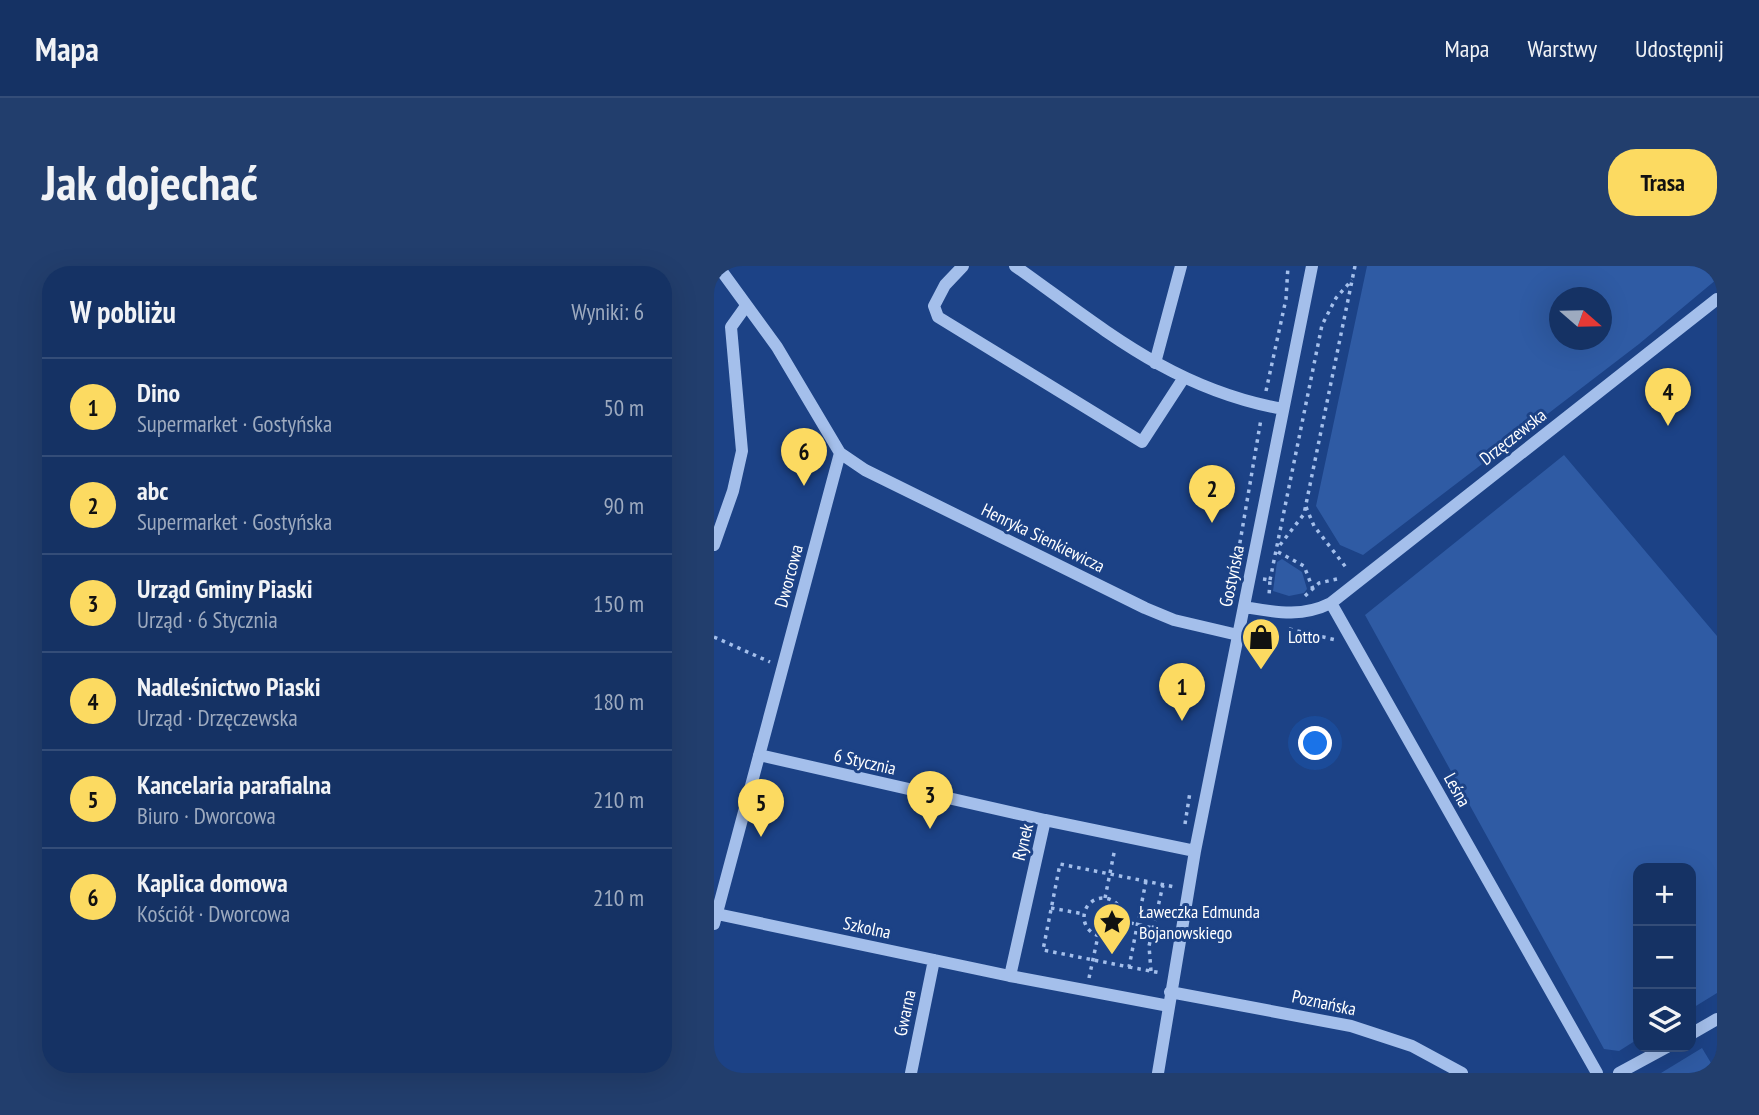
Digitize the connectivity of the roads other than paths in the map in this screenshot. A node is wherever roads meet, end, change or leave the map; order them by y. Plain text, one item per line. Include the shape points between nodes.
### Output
1 (719, 266) edge
2 (963, 266) edge
3 (1015, 266) edge
4 (1181, 266) edge
5 (1311, 266) edge
6 (1717, 299) edge
7 (746, 306) junction
8 (1154, 363) junction
9 (1183, 379) junction
10 (1283, 409) junction
11 (840, 453) junction
12 (714, 545) edge
13 (1331, 603) junction
14 (1244, 607) junction
15 (1238, 635) junction
16 (759, 755) junction
17 (1045, 820) junction
18 (1195, 851) junction
19 (715, 919) edge
20 (934, 960) junction
21 (1010, 976) junction
22 (1170, 992) junction
23 (1168, 1006) junction
24 (1717, 1019) edge
25 (1696, 1031) edge
26 (1658, 1052) edge
27 (911, 1073) edge
28 (1157, 1073) edge
29 (1462, 1073) edge
30 (1597, 1073) edge
31 (1619, 1073) edge

1 - 7 street
2 - 9 street via 934,306 938,317 1142,442
3 - 8 street
4 - 8 street
5 - 10 street, Gostyńska
6 - 13 street, Drzęczewska
7 - 11 street via 777,347
7 - 12 street via 731,327 742,451
8 - 9 street
9 - 10 street
10 - 14 street, Gostyńska
11 - 15 street, Henryka Sienkiewicza via 865,470 1144,608
11 - 16 street, Dworcowa
13 - 14 street via 1290,614
13 - 30 street, Leśna
14 - 15 street, Gostyńska
15 - 18 street, Gostyńska
16 - 17 street, 6 Stycznia
16 - 19 street, Dworcowa
17 - 18 street, Rynek
17 - 21 street, Rynek
18 - 22 street
19 - 20 street, Szkolna
20 - 21 street, Szkolna
20 - 27 street, Gwarna
21 - 23 street
22 - 23 street
22 - 29 street, Poznańska via 1351,1026 1412,1046
23 - 28 street
24 - 25 street
26 - 31 street

